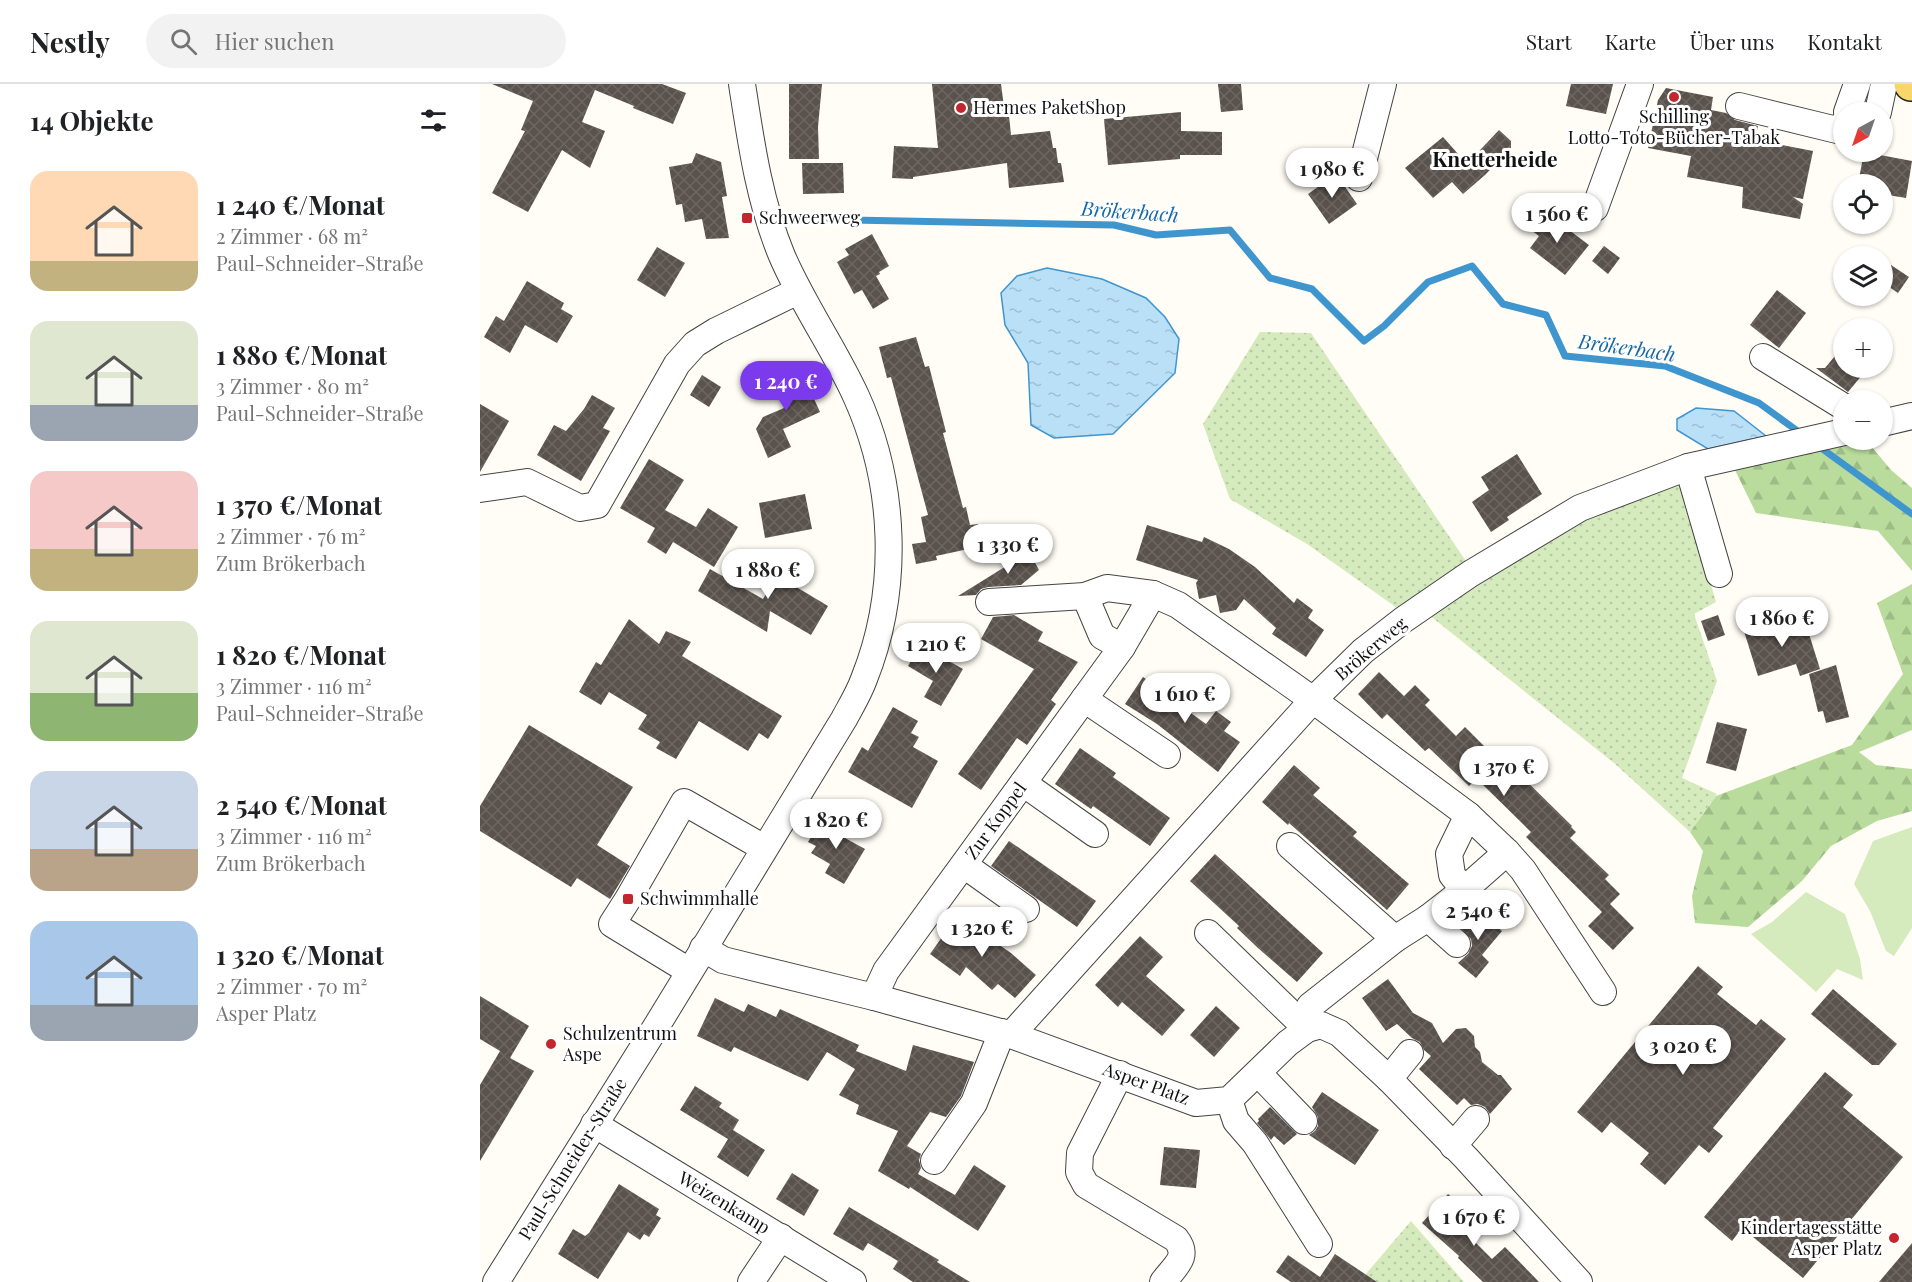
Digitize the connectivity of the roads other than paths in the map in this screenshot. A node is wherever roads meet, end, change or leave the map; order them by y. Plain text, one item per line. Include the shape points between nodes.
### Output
1 (742, 84) edge
2 (1383, 84) edge
3 (1640, 84) edge
4 (1857, 84) edge
5 (1884, 84) edge
6 (1851, 102) edge
7 (1880, 102) edge
8 (1739, 106) dead end
9 (1833, 128) edge
10 (1359, 178) dead end
11 (1595, 208) dead end
12 (798, 291) junction
13 (1763, 357) dead end
14 (1833, 400) edge
15 (1912, 416) edge
16 (1893, 420) edge
17 (1833, 435) edge
18 (1688, 467) junction
19 (480, 489) edge
20 (1719, 574) dead end
21 (1153, 594) junction
22 (1085, 596) junction
23 (988, 602) dead end
24 (1122, 647) junction
25 (1084, 699) junction
26 (1314, 700) junction
27 (1167, 755) dead end
28 (1023, 783) junction
29 (1468, 815) junction
30 (1095, 834) dead end
31 (1290, 846) dead end
32 (764, 848) junction
33 (1508, 852) junction
34 (964, 865) junction
35 (1464, 890) junction
36 (1026, 909) dead end
37 (1428, 918) junction
38 (1208, 933) dead end
39 (1395, 939) junction
40 (1457, 944) dead end
41 (703, 948) junction
42 (689, 971) junction
43 (1603, 992) dead end
44 (874, 998) junction
45 (1307, 1029) junction
46 (1007, 1034) junction
47 (1410, 1053) dead end
48 (1258, 1072) junction
49 (1120, 1074) junction
50 (1389, 1079) junction
51 (1229, 1100) junction
52 (1476, 1119) dead end
53 (1304, 1121) dead end
54 (594, 1125) junction
55 (1453, 1146) junction
56 (934, 1161) dead end
57 (781, 1237) junction
58 (1319, 1244) dead end
59 (496, 1282) edge
60 (751, 1282) edge
61 (854, 1282) edge
62 (1163, 1282) edge
63 (1579, 1282) edge

1 - 12 street, Paul-Schneider-Straße via 755,168 768,215
2 - 10 street
3 - 11 street
4 - 6 street
5 - 7 street
8 - 9 street
12 - 19 street via 695,344 677,364 597,505 580,508 527,482
12 - 32 street, Paul-Schneider-Straße via 856,395 873,438 889,526 889,566 877,640 864,680
13 - 14 street
15 - 16 street
17 - 18 street, Brökerweg
18 - 20 street
18 - 26 street, Brökerweg via 1580,508 1470,574 1363,651
21 - 22 street via 1107,588
21 - 24 street, Zur Koppel
21 - 26 street via 1178,606
22 - 23 street
22 - 24 street via 1102,636
24 - 25 street, Zur Koppel
25 - 27 street
25 - 28 street, Zur Koppel
26 - 29 street
26 - 46 street, Brökerweg
28 - 30 street
28 - 34 street, Zur Koppel
29 - 33 street
29 - 35 street via 1449,854 1452,875
31 - 39 street
32 - 41 street, Paul-Schneider-Straße
32 - 42 street via 684,802 612,924
33 - 35 street
33 - 43 street
34 - 36 street
34 - 44 street, Zur Koppel via 886,971
35 - 37 street
37 - 39 street
37 - 40 street
38 - 45 street
39 - 45 street via 1310,1006
41 - 42 street, Paul-Schneider-Straße
41 - 44 street, Asper Platz via 723,960
42 - 54 street, Paul-Schneider-Straße via 666,1028
44 - 46 street, Asper Platz
45 - 48 street
45 - 50 street via 1321,1025 1339,1033
46 - 49 street, Asper Platz
46 - 56 street via 974,1103
47 - 50 street
48 - 51 street
48 - 53 street
49 - 51 street, Asper Platz via 1196,1103
49 - 62 street via 1080,1152 1079,1172 1086,1185 1182,1246 1183,1256
50 - 55 street
51 - 58 street via 1236,1121 1255,1143
52 - 55 street
54 - 57 street, Weizenkamp
54 - 59 street, Paul-Schneider-Straße
55 - 63 street
57 - 60 street
57 - 61 street, Weizenkamp

